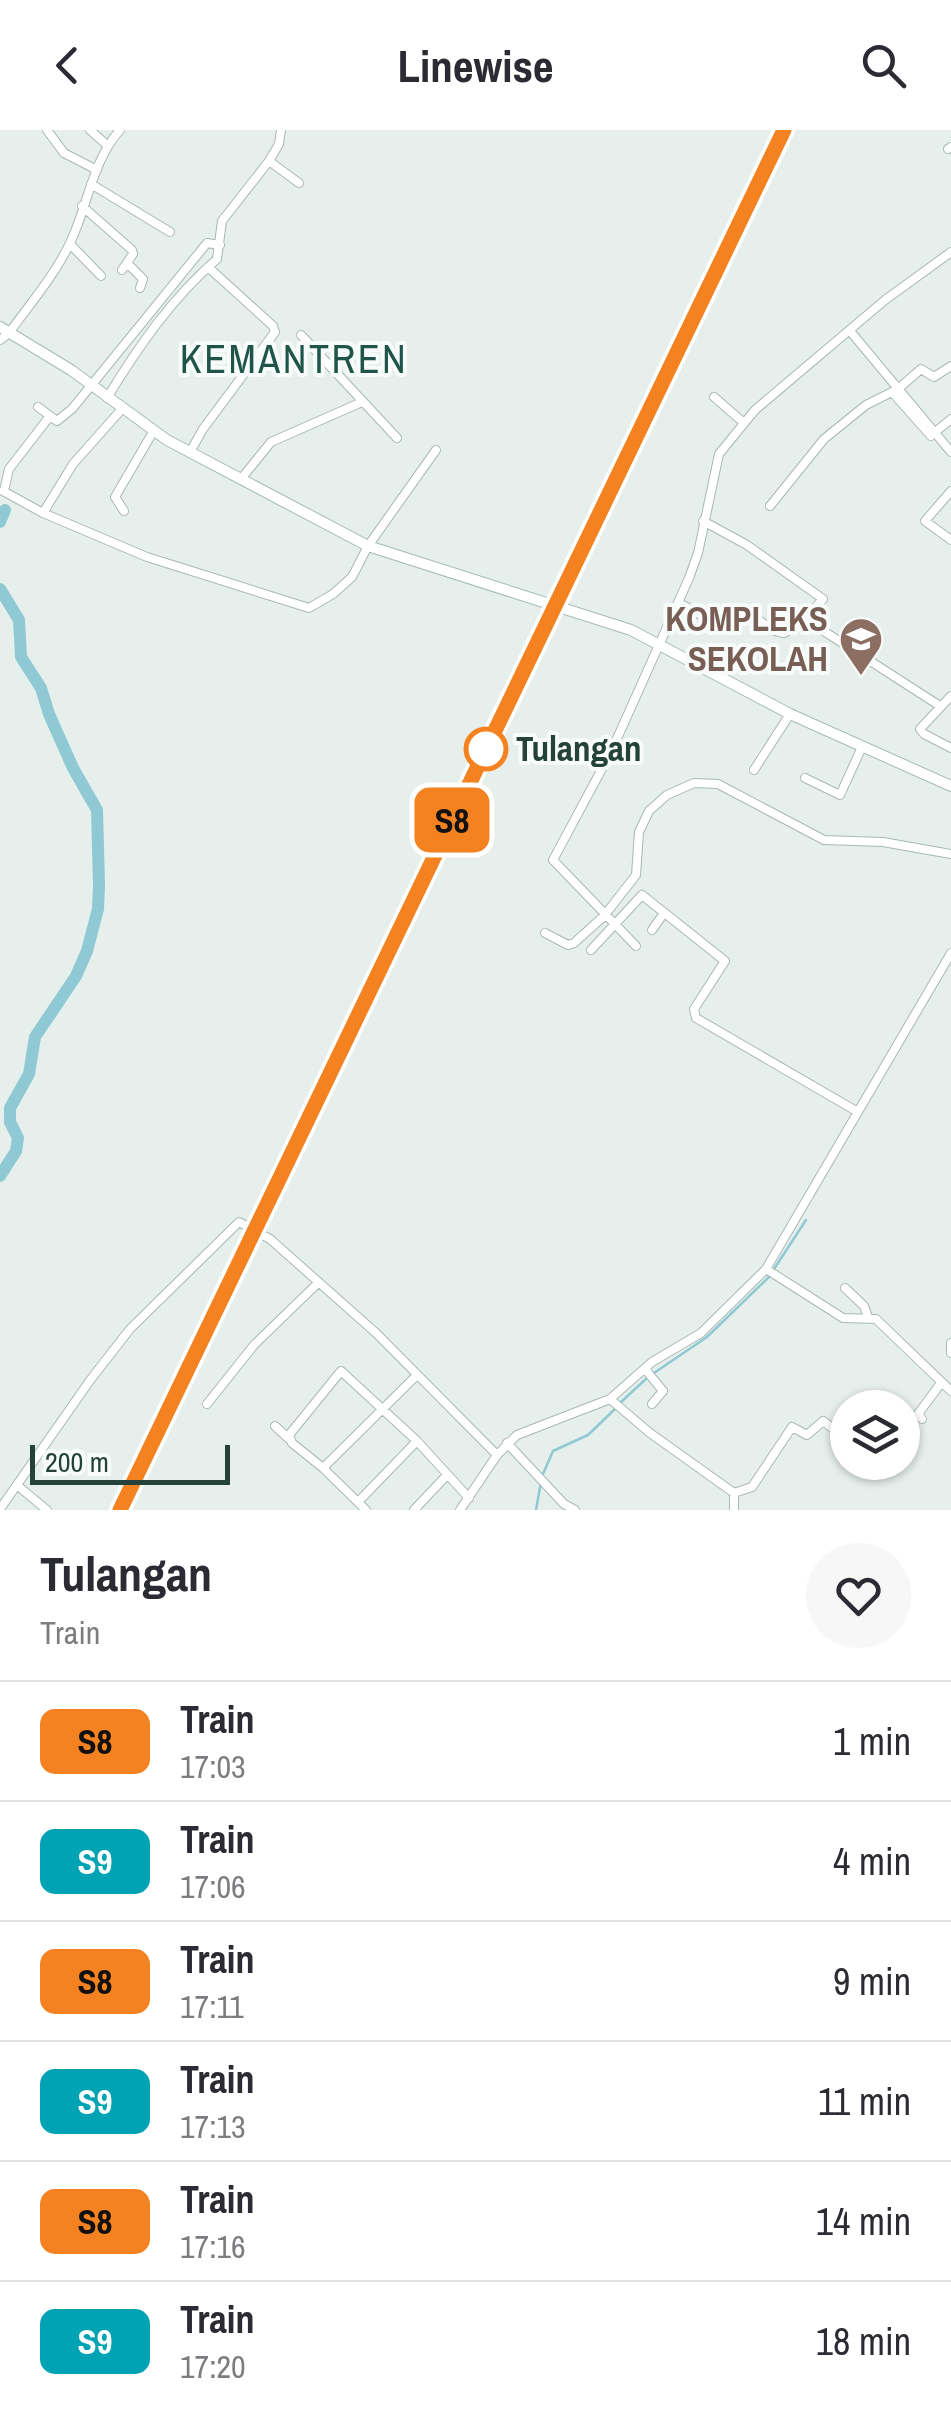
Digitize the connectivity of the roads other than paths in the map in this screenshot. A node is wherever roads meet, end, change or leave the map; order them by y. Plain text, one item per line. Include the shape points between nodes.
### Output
1 (47, 130) edge
2 (90, 130) edge
3 (120, 130) edge
4 (281, 130) edge
5 (108, 146) junction
6 (268, 161) junction
7 (97, 170) junction
8 (299, 183) dead end
9 (92, 184) junction
10 (82, 206) junction
11 (170, 232) dead end
12 (70, 244) junction
13 (215, 244) junction
14 (951, 252) edge
15 (208, 267) junction
16 (193, 271) junction
17 (101, 276) dead end
18 (140, 288) dead end
19 (174, 291) junction
20 (850, 330) junction
21 (3, 333) edge
22 (301, 335) dead end
23 (135, 344) junction
24 (951, 366) edge
25 (895, 391) junction
26 (100, 392) junction
27 (714, 397) dead end
28 (362, 402) junction
29 (38, 407) dead end
30 (122, 410) junction
31 (50, 416) junction
32 (951, 419) edge
33 (744, 423) junction
34 (154, 432) junction
35 (933, 435) junction
36 (397, 438) dead end
37 (436, 450) dead end
38 (190, 452) junction
39 (951, 455) edge
40 (241, 480) junction
41 (2, 491) edge
42 (951, 491) edge
43 (770, 506) dead end
44 (124, 511) dead end
45 (43, 513) junction
46 (703, 520) junction
47 (951, 540) edge
48 (368, 546) junction
49 (679, 604) junction
50 (746, 612) dead end
51 (806, 619) junction
52 (721, 626) dead end
53 (661, 646) junction
54 (951, 696) edge
55 (940, 706) junction
56 (790, 714) junction
57 (862, 747) junction
58 (951, 748) edge
59 (754, 770) dead end
60 (805, 778) dead end
61 (951, 786) edge
62 (840, 795) junction
63 (834, 806) dead end
64 (951, 854) edge
65 (664, 913) junction
66 (608, 921) junction
67 (652, 930) dead end
68 (545, 933) dead end
69 (636, 946) dead end
70 (591, 950) dead end
71 (951, 953) edge
72 (858, 1112) junction
73 (770, 1271) junction
74 (318, 1283) junction
75 (845, 1288) dead end
76 (868, 1317) junction
77 (951, 1343) edge
78 (951, 1353) edge
79 (649, 1373) junction
80 (417, 1375) junction
81 (941, 1383) junction
82 (951, 1391) edge
83 (207, 1404) dead end
84 (615, 1404) junction
85 (652, 1404) dead end
86 (382, 1409) junction
87 (922, 1420) dead end
88 (830, 1425) edge
89 (275, 1426) dead end
90 (289, 1439) junction
91 (416, 1441) junction
92 (507, 1443) junction
93 (497, 1455) junction
94 (323, 1468) junction
95 (447, 1475) junction
96 (18, 1486) junction
97 (734, 1493) junction
98 (468, 1498) junction
99 (358, 1502) junction
100 (0, 1509) edge
101 (47, 1510) edge
102 (366, 1510) edge
103 (414, 1510) edge
104 (460, 1510) edge
105 (576, 1510) edge
106 (734, 1510) edge

1 - 7 street via 64,153
2 - 5 street
3 - 5 street
4 - 6 street
5 - 7 street
6 - 8 street
6 - 13 street via 222,221
7 - 9 street
9 - 10 street
9 - 11 street
10 - 12 street
10 - 18 street via 132,250 124,266 143,278
12 - 17 street
12 - 21 street
13 - 15 street via 220,256
13 - 16 street
14 - 20 street
15 - 16 street
15 - 38 street via 275,332
16 - 19 street
16 - 19 street
19 - 23 street
20 - 25 street
20 - 33 street
21 - 26 street
22 - 28 street
23 - 26 street
23 - 26 street
24 - 25 street via 934,377 922,368
25 - 35 street
25 - 43 street via 824,438
26 - 30 street
26 - 31 street via 60,420
27 - 33 street
28 - 36 street
28 - 40 street via 271,442
29 - 31 street
30 - 34 street
30 - 45 street via 73,464
31 - 41 street
32 - 35 street
33 - 46 street via 717,458
34 - 38 street
34 - 44 street via 115,497
35 - 39 street
37 - 48 street
38 - 40 street
40 - 48 street
41 - 45 street
42 - 47 street via 925,521
45 - 48 street via 147,557 308,608 352,578
46 - 49 street
46 - 51 street via 822,598
48 - 53 street via 598,619
49 - 52 street
49 - 53 street
50 - 51 street via 779,633
51 - 55 street
53 - 56 street
53 - 66 street via 554,859
54 - 55 street
55 - 58 street via 920,730
56 - 57 street
56 - 59 street
57 - 61 street
57 - 62 street
60 - 62 street
62 - 63 street
64 - 66 street via 818,838 718,784 694,783 649,811 639,832 636,875
65 - 66 street via 640,895
65 - 67 street
65 - 72 street via 725,961 694,1009 696,1018
66 - 68 street via 568,945
66 - 69 street
66 - 70 street
71 - 72 street
72 - 73 street
73 - 76 street via 843,1318
73 - 79 street
74 - 80 street
74 - 83 street
74 - 96 street via 270,1239 244,1222 235,1225 130,1328
75 - 76 street
76 - 81 street
77 - 78 street
79 - 84 street
79 - 85 street via 663,1391
80 - 86 street
80 - 93 street
81 - 82 street
81 - 87 street via 917,1412
84 - 92 street
84 - 97 street
86 - 90 street via 341,1371
86 - 91 street
86 - 94 street
88 - 97 street via 824,1420 807,1435 792,1427 752,1487
89 - 90 street
90 - 94 street
91 - 95 street
91 - 99 street
92 - 93 street
92 - 105 street
93 - 98 street
94 - 99 street
95 - 98 street
95 - 103 street
96 - 100 street
96 - 101 street
97 - 106 street
98 - 104 street
99 - 102 street

